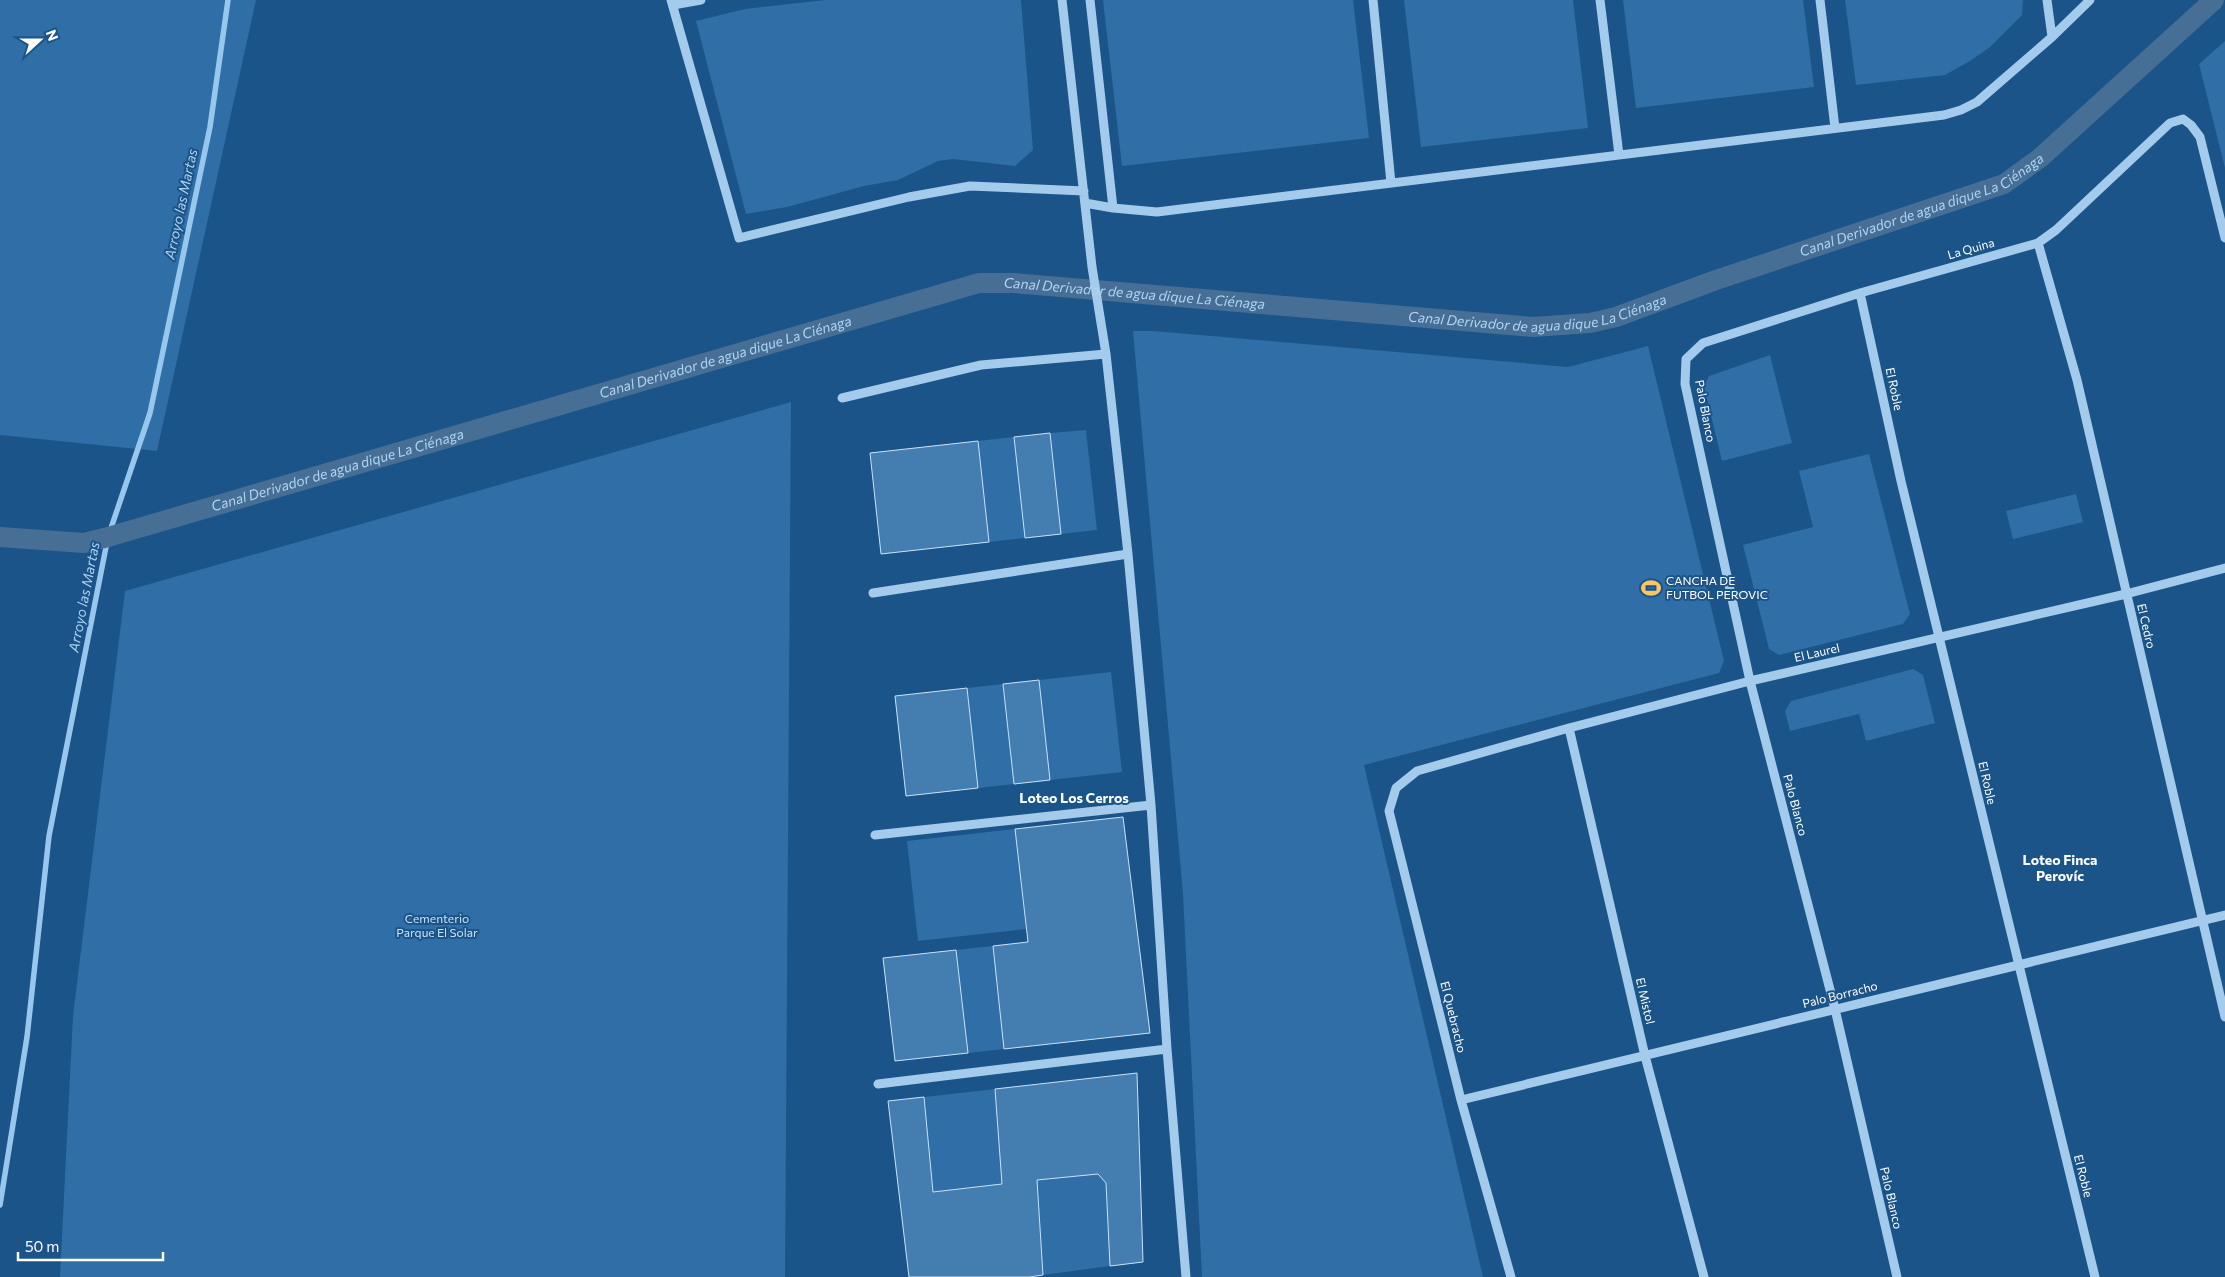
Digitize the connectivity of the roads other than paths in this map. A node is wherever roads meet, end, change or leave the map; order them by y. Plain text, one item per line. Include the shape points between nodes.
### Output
1 (702, 0) edge
2 (1062, 0) edge
3 (1090, 0) edge
4 (1373, 0) edge
5 (1600, 0) edge
6 (1820, 0) edge
7 (2047, 0) edge
8 (2090, 0) edge
9 (672, 2) edge
10 (2052, 37) junction
11 (1835, 128) junction
12 (1618, 155) junction
13 (1391, 183) junction
14 (1084, 191) junction
15 (1085, 203) junction
16 (1113, 208) junction
17 (2225, 238) edge
18 (2038, 243) junction
19 (1860, 294) junction
20 (1703, 343) joint
21 (1106, 354) junction
22 (842, 398) dead end
23 (1128, 554) junction
24 (2225, 568) edge
25 (873, 593) dead end
26 (2126, 594) junction
27 (1939, 639) junction
28 (1750, 681) junction
29 (1569, 728) junction
30 (1417, 771) joint
31 (1151, 804) junction
32 (875, 834) dead end
33 (2225, 915) edge
34 (2202, 921) junction
35 (2018, 965) junction
36 (1835, 1009) junction
37 (2225, 1017) edge
38 (1167, 1048) junction
39 (1645, 1056) junction
40 (878, 1084) dead end
41 (1461, 1100) junction
42 (1186, 1277) edge
43 (1511, 1277) edge
44 (1704, 1277) edge
45 (1897, 1277) edge
46 (2095, 1277) edge

1 - 9 street
2 - 14 street
3 - 16 street
4 - 13 street
5 - 12 street
6 - 11 street
7 - 10 street
8 - 10 street
9 - 14 street via 738,238 909,197 970,186
10 - 11 street via 1977,102 1961,110 1944,115
11 - 12 street
12 - 13 street
13 - 16 street via 1157,212
14 - 15 street
15 - 16 street
15 - 21 street
17 - 18 street, La Quina via 2200,137 2183,119 2170,122 2056,230
18 - 19 street, La Quina
18 - 26 street, El Cedro via 2077,380
19 - 20 street, La Quina
19 - 27 street, El Roble
20 - 28 street, Palo Blanco via 1686,359 1685,384
21 - 22 street via 981,366
21 - 23 street
23 - 25 street
23 - 31 street
24 - 26 street, El Laurel
26 - 27 street, El Laurel
26 - 34 street, El Cedro
27 - 28 street, El Laurel
27 - 35 street, El Roble
28 - 29 street, El Laurel
28 - 36 street, Palo Blanco
29 - 30 street, El Laurel
29 - 39 street, El Mistol
30 - 41 street, El Quebracho via 1396,788 1389,811
31 - 32 street
31 - 38 street
33 - 34 street, Palo Borracho
34 - 35 street, Palo Borracho
34 - 37 street, El Cedro
35 - 36 street, Palo Borracho
35 - 46 street, El Roble
36 - 39 street, Palo Borracho
36 - 45 street, Palo Blanco
38 - 40 street
38 - 42 street
39 - 41 street, Palo Borracho
39 - 44 street, El Mistol
41 - 43 street, El Quebracho

